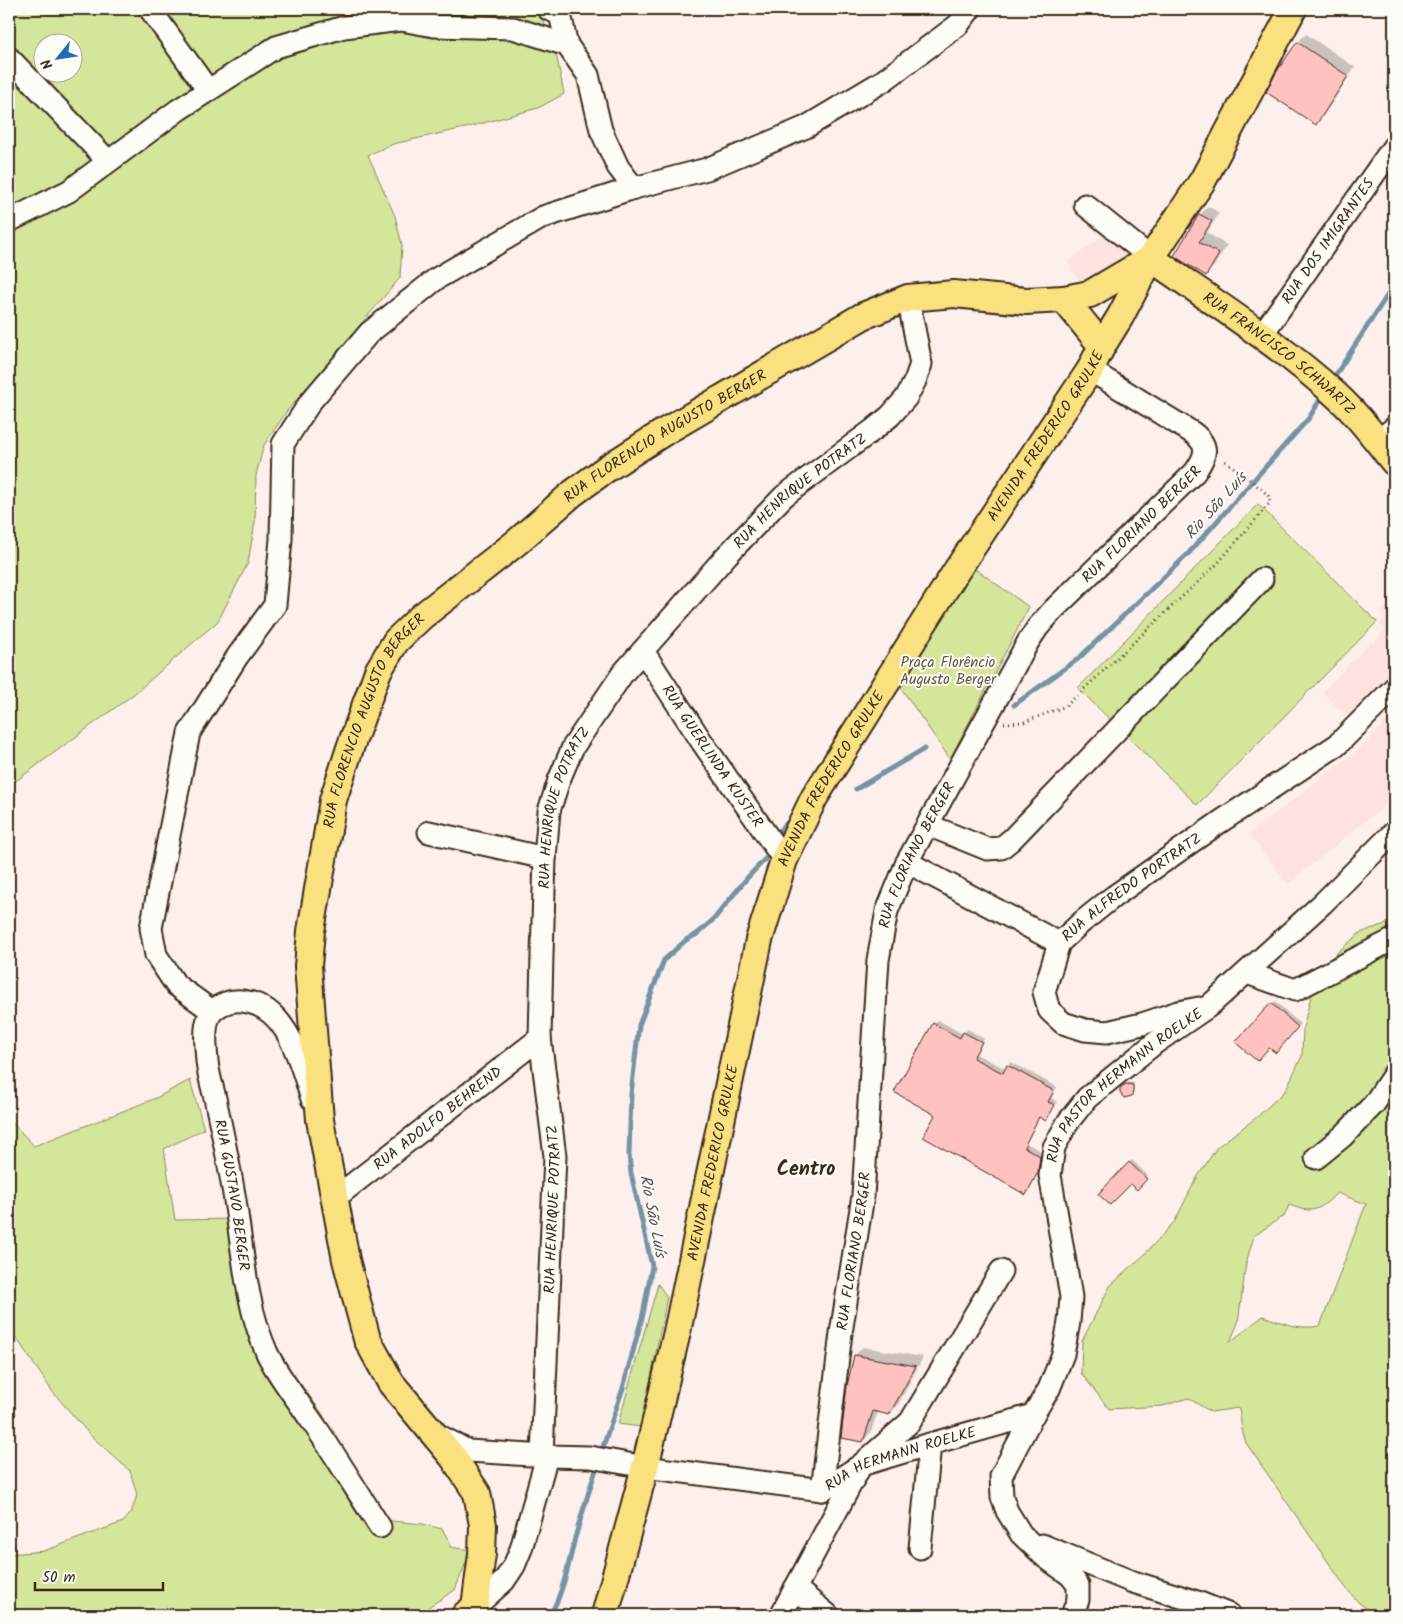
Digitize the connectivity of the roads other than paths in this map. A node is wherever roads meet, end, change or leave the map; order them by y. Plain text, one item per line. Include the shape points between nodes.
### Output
1 (150, 9) edge
2 (380, 9) edge
3 (548, 9) edge
4 (970, 9) edge
5 (1286, 16) edge
6 (401, 20) junction
7 (567, 44) junction
8 (9, 58) edge
9 (208, 90) junction
10 (1394, 146) edge
11 (108, 161) junction
12 (634, 188) junction
13 (1084, 205) dead end
14 (9, 221) edge
15 (1151, 258) junction
16 (908, 298) junction
17 (1064, 299) junction
18 (1261, 336) junction
19 (1102, 346) junction
20 (1090, 370) junction
21 (1386, 435) edge
22 (1394, 462) edge
23 (1262, 579) dead end
24 (643, 651) junction
25 (1394, 688) edge
26 (928, 825) junction
27 (429, 832) dead end
28 (1394, 832) edge
29 (545, 858) junction
30 (784, 860) junction
31 (907, 862) junction
32 (1394, 939) edge
33 (1059, 943) junction
34 (1247, 973) junction
35 (1209, 1006) junction
36 (212, 1011) junction
37 (540, 1038) junction
38 (1394, 1074) edge
39 (320, 1120) junction
40 (1316, 1158) dead end
41 (335, 1198) junction
42 (1001, 1271) dead end
43 (1033, 1415) junction
44 (429, 1430) junction
45 (930, 1444) junction
46 (545, 1456) junction
47 (633, 1464) junction
48 (861, 1465) junction
49 (822, 1490) junction
50 (380, 1527) dead end
51 (1028, 1541) junction
52 (920, 1548) dead end
53 (795, 1588) junction
54 (470, 1611) edge
55 (605, 1615) edge
56 (781, 1615) edge
57 (828, 1615) edge
58 (1072, 1615) edge
59 (1230, 1615) edge

1 - 9 street
2 - 6 street
3 - 7 street via 560,14
4 - 12 street via 958,25 883,81 806,127 707,169
5 - 15 main road, AVENIDA FREDERICO GRULKE via 1203,180
6 - 7 street via 434,26 513,28
6 - 9 street via 344,27 276,48
7 - 12 street via 588,75 601,130 618,167
8 - 11 street
9 - 11 street
10 - 18 street, RUA DOS IMIGRANTES
11 - 14 street via 69,191
12 - 36 street via 543,217 436,279 369,333 311,401 283,444 281,539 275,605 237,657 189,733 151,928 156,955 176,985
13 - 15 street
15 - 17 main road, RUA FLORENCIO AUGUSTO BERGER via 1090,294
15 - 18 main road, RUA FRANCISCO SCHWARTZ
15 - 19 main road, AVENIDA FREDERICO GRULKE
16 - 17 main road, RUA FLORENCIO AUGUSTO BERGER via 954,294 1026,301
16 - 24 street, RUA HENRIQUE POTRATZ via 921,364 906,398 873,430 784,496
16 - 39 main road, RUA FLORENCIO AUGUSTO BERGER via 862,316 606,469 446,596 396,641 378,670 333,800 310,931 308,973
17 - 19 main road
18 - 21 main road, RUA FRANCISCO SCHWARTZ
19 - 20 main road, AVENIDA FREDERICO GRULKE
20 - 26 street, RUA FLORIANO BERGER via 1193,433 1205,448 1205,456 1195,472 1038,627
20 - 30 main road, AVENIDA FREDERICO GRULKE via 954,573 814,798
21 - 22 main road, RUA FRANCISCO SCHWARTZ
23 - 26 street via 1001,848 987,849
24 - 29 street, RUA HENRIQUE POTRATZ via 623,673 574,747 549,811
24 - 30 street, RUA GUERLINDA KUSTER
25 - 33 street, RUA ALFREDO PORTRATZ via 1337,745 1113,897
26 - 31 street, RUA FLORIANO BERGER
27 - 29 street
28 - 34 street, RUA PASTOR HERMANN ROELKE
29 - 37 street, RUA HENRIQUE POTRATZ
30 - 47 main road, AVENIDA FREDERICO GRULKE via 759,940 678,1332
31 - 33 street
31 - 49 street, RUA FLORIANO BERGER via 887,911 878,960 863,1196 841,1333
32 - 34 street via 1295,990
33 - 35 street, RUA ALFREDO PORTRATZ via 1044,992 1049,1010 1063,1023 1107,1032
34 - 35 street, RUA PASTOR HERMANN ROELKE
35 - 43 street, RUA PASTOR HERMANN ROELKE via 1155,1043 1087,1098 1054,1147 1050,1175 1071,1297 1062,1354 1049,1389
36 - 39 street via 226,1002 250,1002 283,1025
36 - 50 street, RUA GUSTAVO BERGER via 206,1023 207,1062 233,1187 247,1290 255,1322 283,1382
37 - 41 street, RUA ADOLFO BEHREND
37 - 46 street, RUA HENRIQUE POTRATZ via 554,1156
38 - 40 street via 1374,1104
39 - 41 main road, RUA FLORENCIO AUGUSTO BERGER
41 - 44 main road, RUA FLORENCIO AUGUSTO BERGER via 346,1260 367,1339 391,1383
42 - 48 street via 910,1422
43 - 45 street, RUA HERMANN ROELKE
43 - 51 street, RUA PASTOR HERMANN ROELKE via 1001,1476 1002,1497 1007,1511
44 - 46 street, RUA HERMANN ROELKE via 468,1451
44 - 54 main road, RUA FLORENCIO AUGUSTO BERGER via 453,1457 477,1493 483,1525 482,1554
45 - 48 street, RUA HERMANN ROELKE
45 - 52 street
46 - 47 street, RUA HERMANN ROELKE via 590,1457
46 - 54 street, RUA HENRIQUE POTRATZ via 514,1566 504,1581
47 - 49 street, RUA HERMANN ROELKE
47 - 55 main road, AVENIDA FREDERICO GRULKE
48 - 49 street, RUA HERMANN ROELKE
48 - 53 street
51 - 58 street, RUA PASTOR HERMANN ROELKE via 1078,1585 1078,1600
51 - 59 street
53 - 56 street
53 - 57 street

